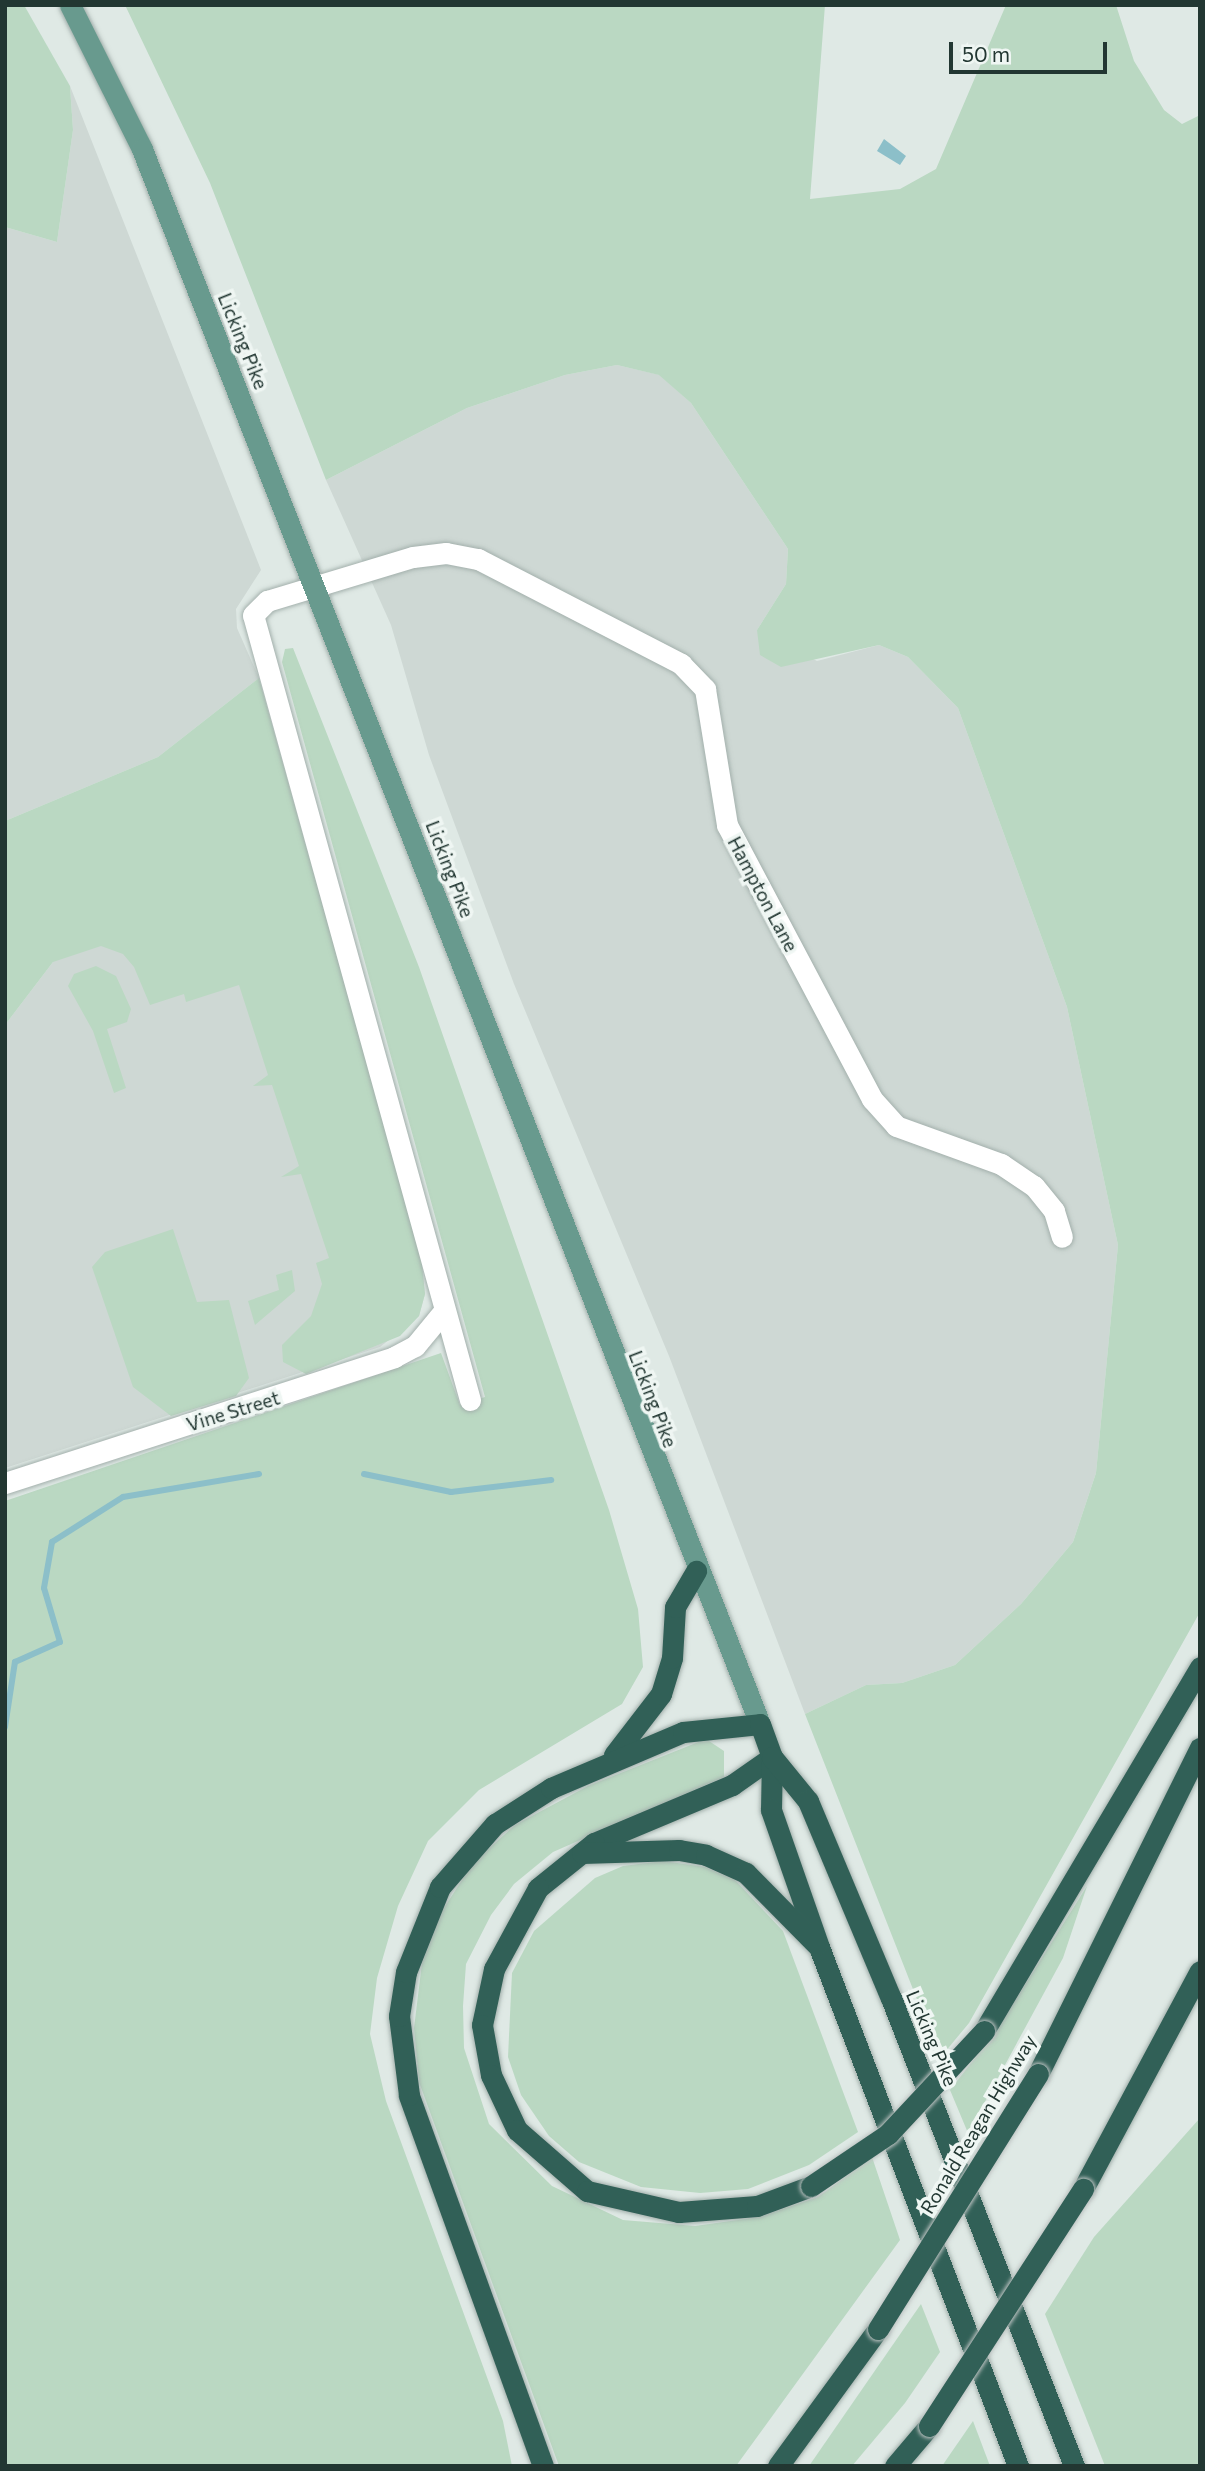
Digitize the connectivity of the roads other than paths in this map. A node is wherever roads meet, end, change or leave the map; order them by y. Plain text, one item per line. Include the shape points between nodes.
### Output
1 (70, 5) edge
2 (316, 586) junction
3 (1062, 1237) dead end
4 (443, 1312) junction
5 (470, 1400) dead end
6 (5, 1483) edge
7 (696, 1571) junction
8 (1200, 1667) edge
9 (760, 1724) junction
10 (1200, 1748) edge
11 (772, 1757) junction
12 (599, 1767) junction
13 (582, 1853) junction
14 (819, 1947) junction
15 (1200, 1971) edge
16 (929, 2426) junction
17 (543, 2466) edge
18 (778, 2466) edge
19 (895, 2466) edge
20 (915, 2466) edge
21 (1018, 2466) edge
22 (1074, 2466) edge

1 - 2 main road, Licking Pike via 142,149
2 - 3 street, Hampton Lane via 412,557 446,553 478,559 681,664 705,689 714,715 727,825 872,1099 896,1126 1001,1164 1034,1186 1054,1211
2 - 4 street, Hampton Lane via 261,605 254,626
2 - 7 main road, Licking Pike
4 - 5 street
4 - 6 street, Vine Street via 415,1346 394,1357
7 - 9 main road, Licking Pike
7 - 12 highway via 675,1607 672,1658 662,1694 637,1733
8 - 13 highway, bridge via 984,2031 888,2134 811,2186 719,2211 644,2209 587,2191 517,2130 485,2046 482,2025 494,1969 533,1895
9 - 11 highway, Licking Pike
9 - 12 highway via 682,1732
10 - 18 highway, Ronald Reagan Highway, bridge via 1038,2074 878,2329
11 - 13 highway via 732,1785
11 - 14 highway, Licking Pike via 771,1810
11 - 22 highway, Licking Pike via 808,1801 943,2122
12 - 17 highway via 495,1824 440,1887 406,1972 399,2016 413,2108
13 - 14 highway via 679,1850 706,1855 746,1873
14 - 21 highway, Licking Pike
15 - 16 highway, bridge via 1083,2189
16 - 19 highway
16 - 20 highway

